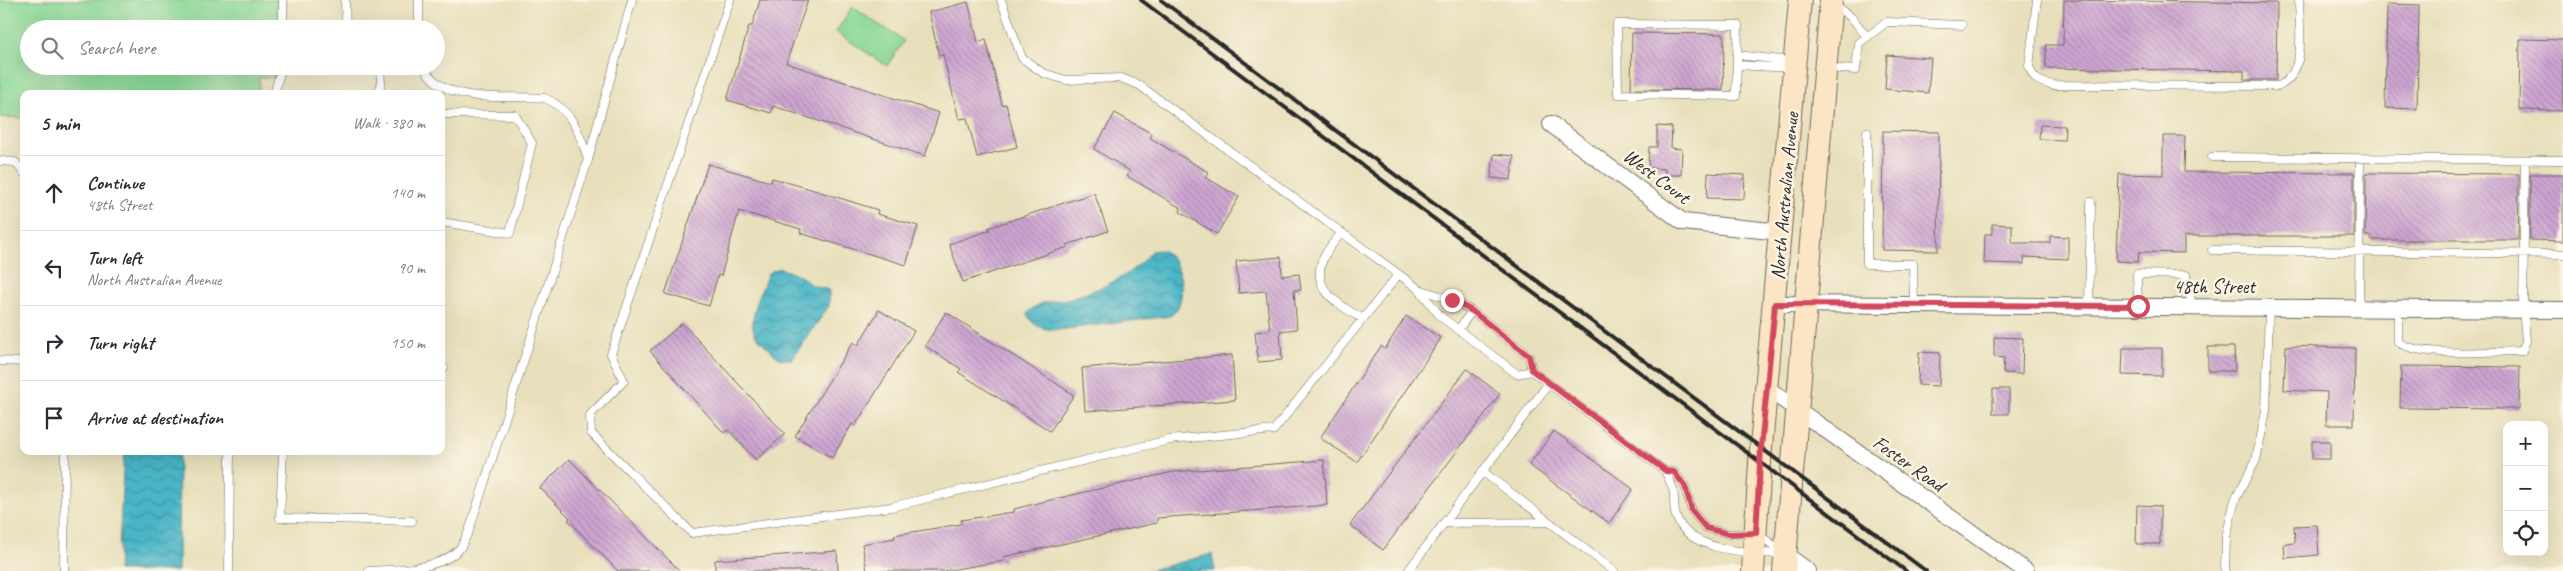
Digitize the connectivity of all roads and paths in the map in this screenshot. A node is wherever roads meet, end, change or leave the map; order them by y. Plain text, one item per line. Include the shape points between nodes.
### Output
1 (283, 0) edge
2 (345, 0) edge
3 (419, 0) edge
4 (632, 0) edge
5 (730, 0) edge
6 (1001, 0) edge
7 (1800, 0) edge
8 (2037, 0) edge
9 (2299, 0) edge
10 (1830, 1) edge
11 (283, 20) edge
12 (346, 20) edge
13 (418, 20) edge
14 (1962, 25) dead end
15 (1868, 37) junction
16 (1737, 55) junction
17 (1737, 65) junction
18 (1795, 67) junction
19 (1825, 68) junction
20 (279, 75) edge
21 (380, 75) edge
22 (430, 75) edge
23 (275, 90) edge
24 (379, 90) edge
25 (445, 114) edge
26 (1551, 124) dead end
27 (1868, 132) dead end
28 (2212, 157) dead end
29 (2360, 158) junction
30 (588, 160) junction
31 (2525, 160) junction
32 (2563, 160) edge
33 (0, 162) edge
34 (20, 168) edge
35 (2091, 202) dead end
36 (445, 223) edge
37 (1781, 232) junction
38 (1341, 233) junction
39 (2212, 250) dead end
40 (2360, 252) junction
41 (2523, 254) junction
42 (2563, 254) edge
43 (1398, 275) junction
44 (1419, 290) junction
45 (1775, 304) junction
46 (1806, 304) junction
47 (1914, 305) junction
48 (2090, 306) junction
49 (2138, 306) junction
50 (2192, 307) junction
51 (2269, 307) junction
52 (2359, 308) junction
53 (2398, 308) junction
54 (2523, 309) junction
55 (2563, 310) edge
56 (1472, 311) junction
57 (1363, 318) junction
58 (1458, 330) junction
59 (0, 361) edge
60 (20, 362) edge
61 (1532, 370) junction
62 (1549, 383) junction
63 (1768, 389) junction
64 (1797, 410) junction
65 (65, 455) edge
66 (230, 455) edge
67 (283, 455) edge
68 (1482, 471) junction
69 (1666, 471) junction
70 (412, 521) dead end
71 (1444, 522) junction
72 (1549, 522) junction
73 (1755, 552) edge
74 (1785, 563) edge
75 (64, 571) edge
76 (229, 571) edge
77 (369, 571) edge
78 (1408, 571) edge
79 (1614, 571) edge
80 (1808, 571) edge
81 (2026, 571) edge
82 (2225, 571) edge

1 - 11 lane
2 - 12 lane
3 - 13 lane
4 - 30 lane
5 - 57 lane via 611,354 624,381 590,415 591,433 692,533 891,507 1169,440 1274,430
6 - 38 lane via 1022,58 1043,73 1066,80 1121,78 1138,85
7 - 18 main road, North Australian Avenue
8 - 9 lane via 2029,66 2037,81 2053,85 2260,86 2279,86 2294,73 2298,55
10 - 15 lane via 1852,18
10 - 19 main road, North Australian Avenue
14 - 15 lane via 1887,22
15 - 19 lane via 1859,43 1856,70
16 - 17 lane
16 - 17 lane via 1738,25 1617,24 1618,94 1736,96
16 - 18 lane via 1782,60
17 - 18 lane
18 - 19 main road
18 - 37 main road, North Australian Avenue
19 - 46 main road, North Australian Avenue
20 - 23 lane
21 - 24 lane
22 - 30 lane via 460,94 545,98 555,102 576,124
25 - 36 lane via 515,115 532,143 510,233
26 - 37 street, West Court via 1683,222
27 - 47 lane via 1868,264 1913,264
28 - 29 lane
29 - 31 lane
29 - 40 lane
30 - 77 lane via 469,530 460,548 446,560 429,566
31 - 32 lane
31 - 41 lane
33 - 34 lane via 15,162
35 - 48 lane
37 - 45 main road, North Australian Avenue
38 - 43 lane
38 - 57 lane via 1324,256 1320,275 1325,292 1339,305
39 - 40 lane
40 - 41 lane
40 - 52 lane
41 - 42 lane
41 - 54 lane
43 - 44 lane
43 - 57 lane
44 - 56 lane via 1452,300
44 - 58 lane via 1440,316
45 - 46 street, 48th Street
45 - 63 main road, North Australian Avenue
46 - 47 street, 48th Street
46 - 64 main road, North Australian Avenue
47 - 48 street, 48th Street
48 - 49 street, 48th Street
49 - 50 street, 48th Street
49 - 50 lane via 2137,274 2157,274 2186,275
50 - 51 street, 48th Street
51 - 52 street, 48th Street
51 - 82 lane via 2266,412 2256,460 2235,500 2226,537
52 - 53 street, 48th Street
53 - 54 street, 48th Street
53 - 54 lane via 2398,342 2407,348 2432,352 2522,351 2526,341
54 - 55 street, 48th Street
56 - 58 lane
56 - 61 lane via 1529,356
58 - 61 lane via 1517,374
59 - 60 lane
61 - 62 lane
62 - 68 lane
62 - 69 lane
63 - 64 street, Foster Road
63 - 73 main road, North Australian Avenue
64 - 74 main road, North Australian Avenue
64 - 81 street, Foster Road
65 - 75 lane
66 - 76 lane
67 - 70 lane via 280,518
68 - 71 lane
68 - 72 lane
69 - 73 lane via 1674,472 1685,486 1692,511 1706,528 1729,534
69 - 73 lane via 1673,489 1676,517 1687,533 1705,544
71 - 72 lane
71 - 78 lane
72 - 79 lane
73 - 74 lane
73 - 74 lane
74 - 80 street

